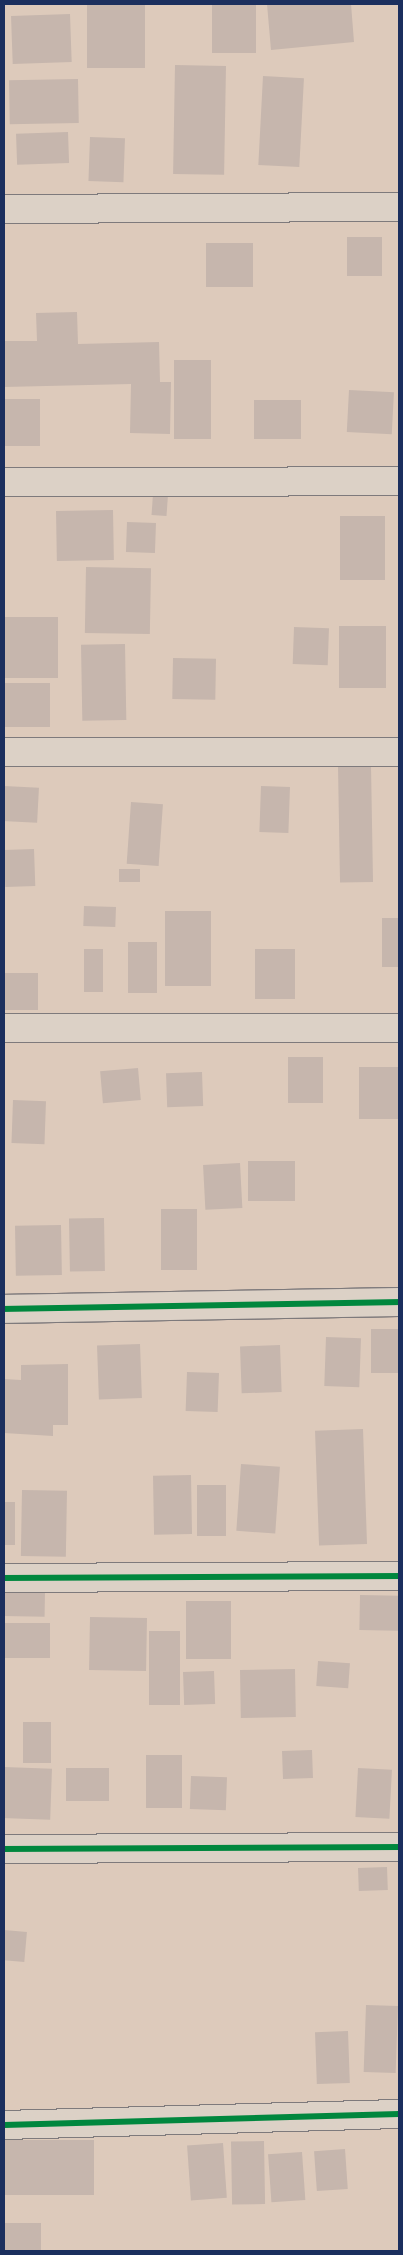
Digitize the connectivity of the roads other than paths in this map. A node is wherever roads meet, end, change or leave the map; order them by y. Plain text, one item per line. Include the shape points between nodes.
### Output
1 (399, 207) edge
2 (4, 209) edge
3 (399, 481) edge
4 (4, 482) edge
5 (4, 752) edge
6 (399, 752) edge
7 (4, 1028) edge
8 (399, 1028) edge
9 (399, 1302) edge
10 (4, 1309) edge
11 (399, 1576) edge
12 (4, 1578) edge
13 (399, 1847) edge
14 (4, 1850) edge
15 (399, 2114) edge
16 (4, 2125) edge

1 - 2 street
3 - 4 street
5 - 6 street
7 - 8 street
9 - 10 street
11 - 12 street
13 - 14 street
15 - 16 street

